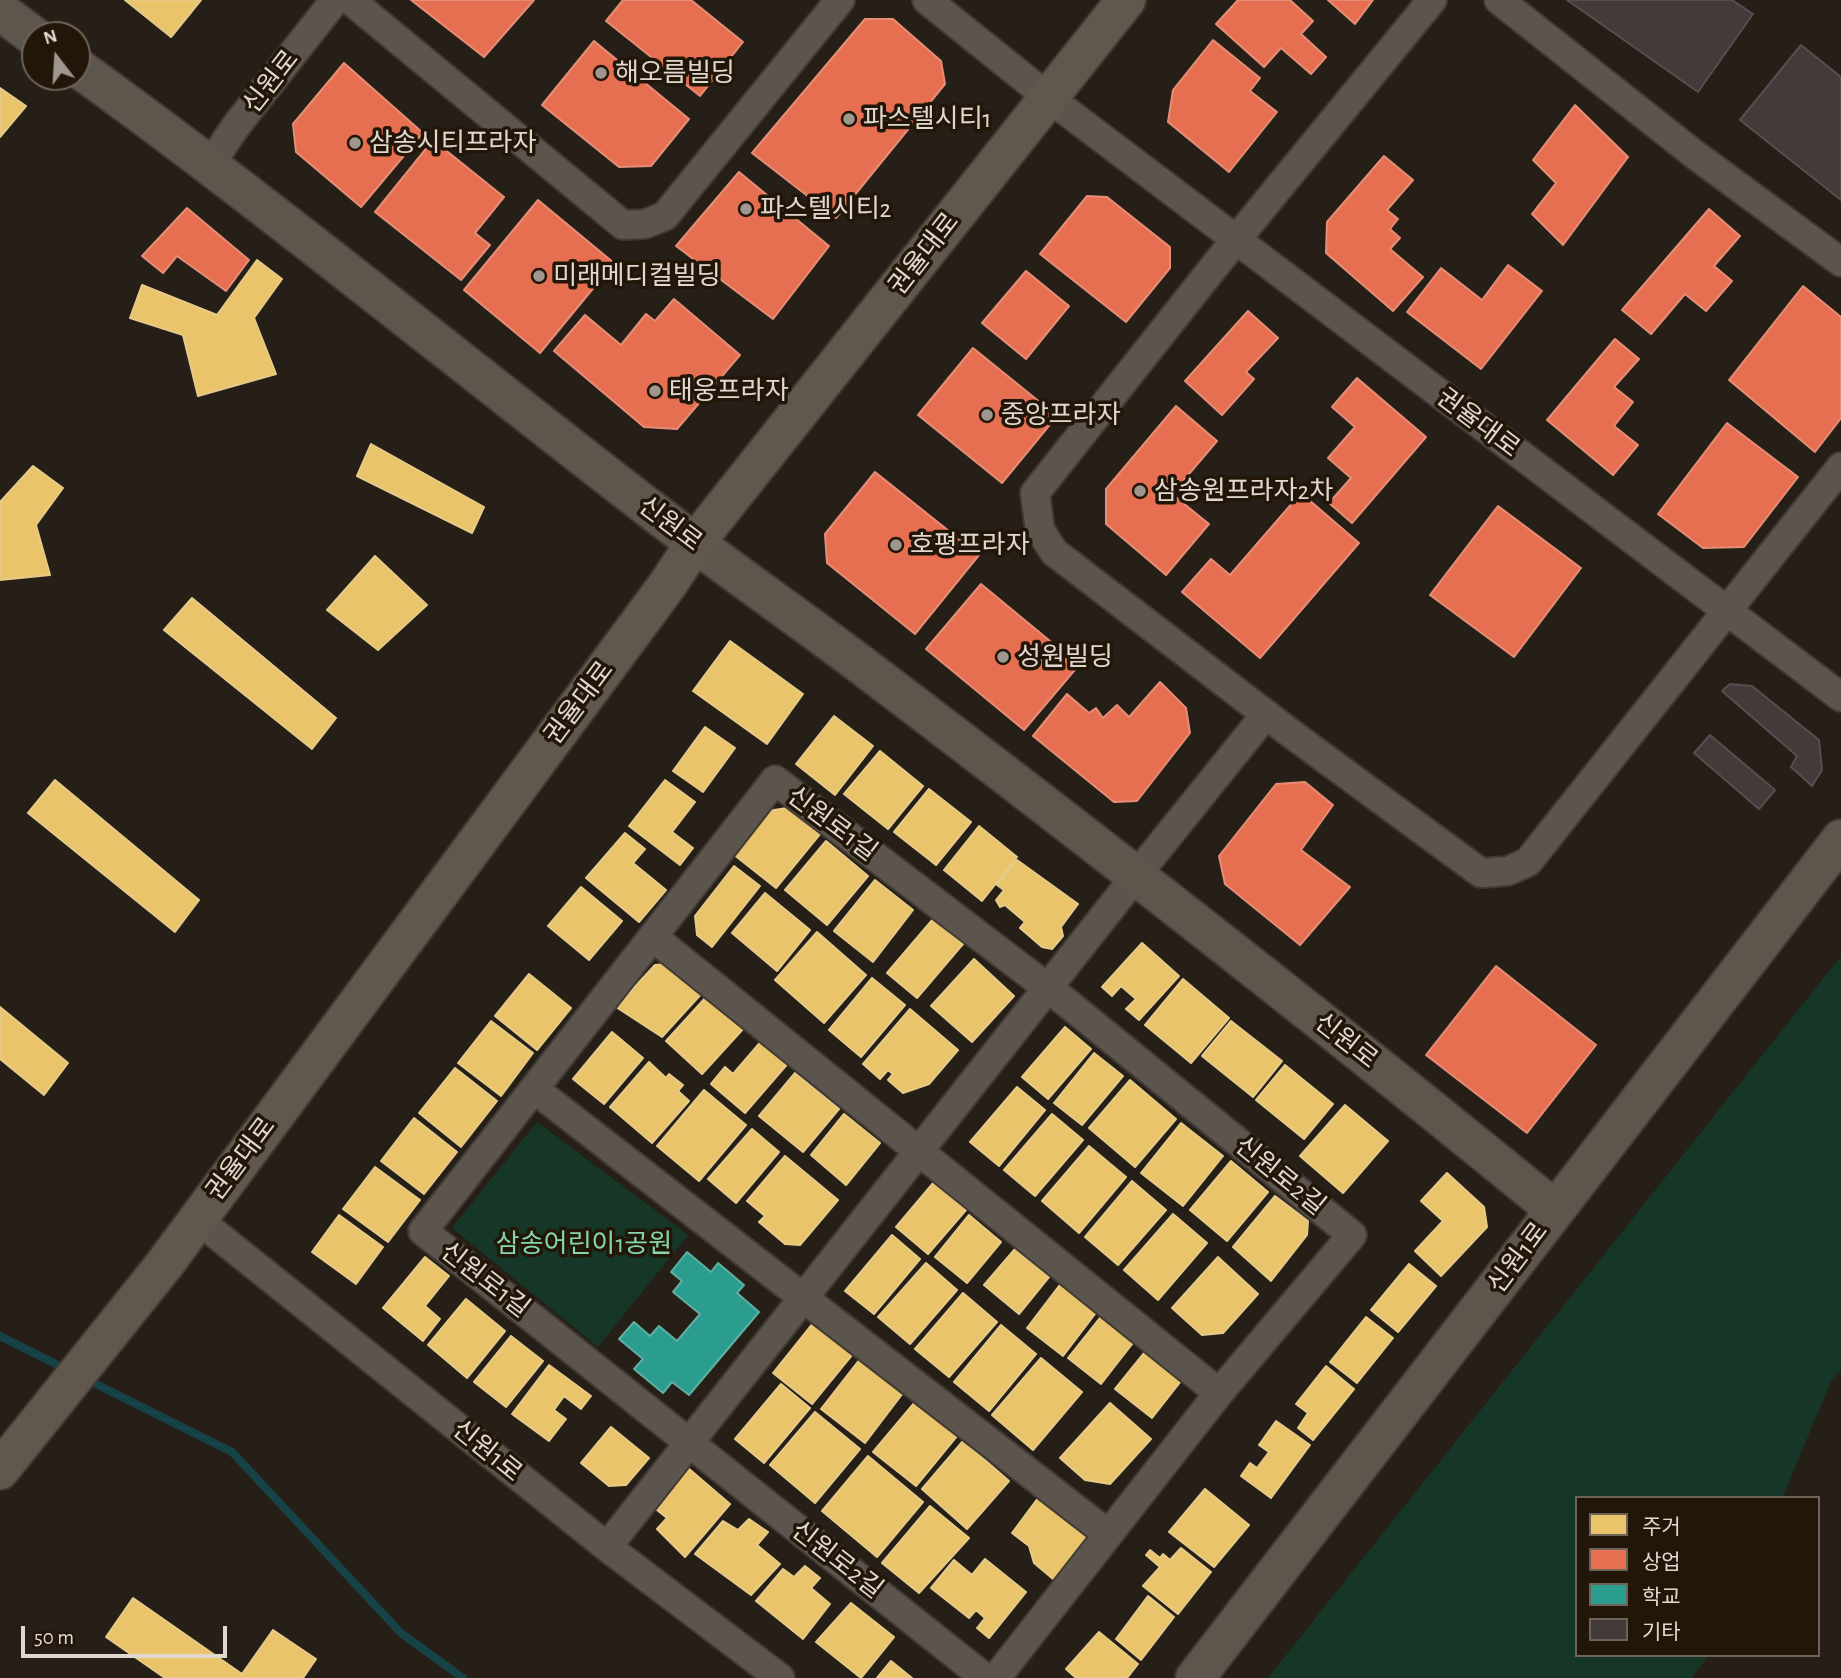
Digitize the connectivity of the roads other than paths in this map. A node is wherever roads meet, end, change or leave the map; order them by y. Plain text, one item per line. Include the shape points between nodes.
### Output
1 (335, 0) edge
2 (350, 0) edge
3 (840, 0) edge
4 (927, 0) edge
5 (1126, 0) edge
6 (1432, 0) edge
7 (1499, 0) edge
8 (0, 11) edge
9 (21, 27) edge
10 (91, 77) edge
11 (1049, 98) junction
12 (209, 166) junction
13 (1237, 240) junction
14 (1841, 262) edge
15 (1841, 467) edge
16 (695, 543) junction
17 (1727, 611) junction
18 (1841, 698) edge
19 (1266, 714) junction
20 (1841, 839) edge
21 (1135, 877) junction
22 (653, 937) junction
23 (1048, 988) junction
24 (534, 1089) junction
25 (919, 1150) junction
26 (1554, 1209) junction
27 (197, 1219) junction
28 (803, 1297) junction
29 (1219, 1393) junction
30 (688, 1443) junction
31 (0, 1471) edge
32 (1108, 1534) junction
33 (607, 1546) junction
34 (780, 1678) edge
35 (985, 1678) edge
36 (996, 1678) edge
37 (1195, 1678) edge

1 - 12 street, 신원로
2 - 3 street via 623,225 645,225 665,216
4 - 11 street
5 - 11 main road, 권율대로
6 - 13 street
7 - 14 street via 1694,154
8 - 9 street
10 - 12 street, 신원로
11 - 13 street, 권율대로
11 - 16 main road, 권율대로
12 - 16 street, 신원로
13 - 17 street, 권율대로
13 - 19 street via 1035,493 1040,530 1054,552
15 - 17 street
16 - 21 street, 신원로
16 - 27 main road, 권율대로
17 - 18 street, 권율대로
17 - 19 street via 1528,862 1508,871 1482,873
19 - 21 street
20 - 26 street, 신원1로
21 - 23 street
21 - 26 street, 신원로
22 - 23 street, 신원로1길 via 775,780
22 - 24 street, 신원로1길
22 - 25 street
23 - 25 street
23 - 29 street, 신원로2길 via 1352,1235
24 - 28 street
24 - 30 street, 신원로1길 via 423,1231
25 - 28 street
25 - 29 street
26 - 37 street, 신원1로
27 - 31 main road, 권율대로
27 - 33 street, 신원1로
28 - 30 street
28 - 32 street
29 - 32 street, 신원로2길
30 - 33 street
30 - 35 street, 신원로2길
32 - 36 street, 신원로2길
33 - 34 street, 신원1로

